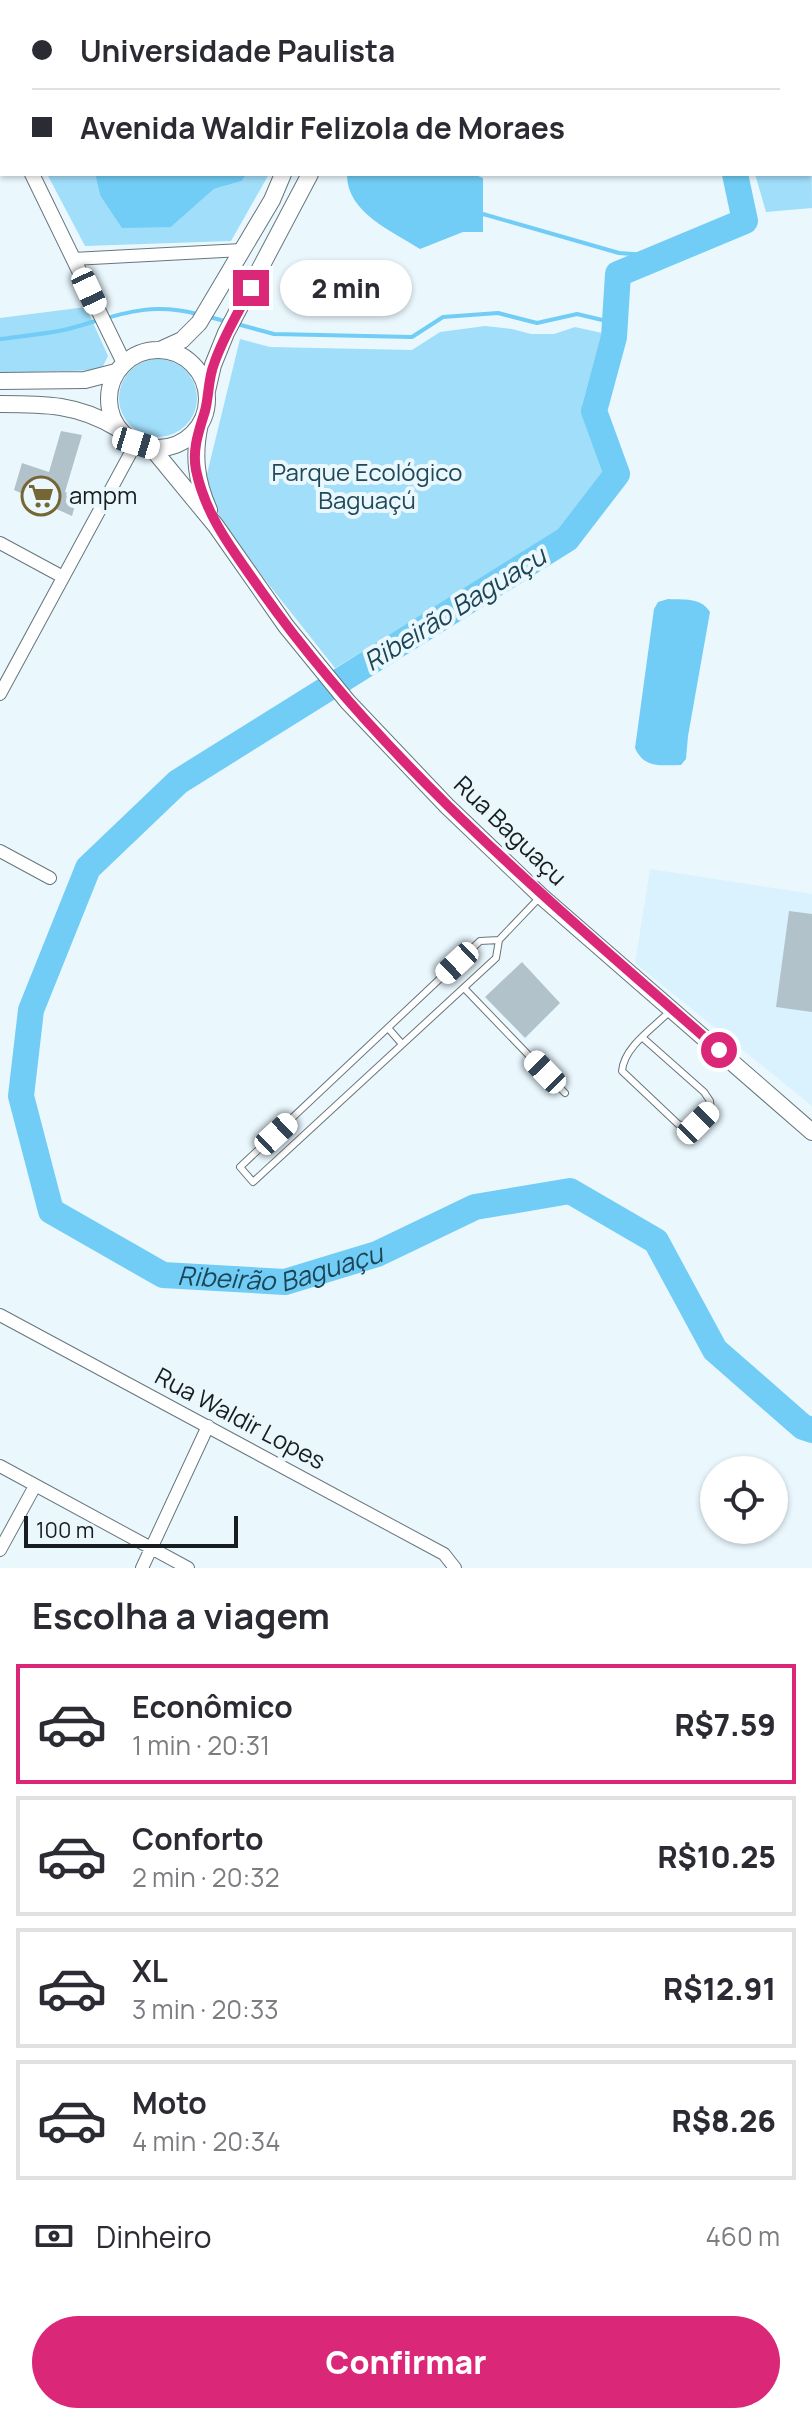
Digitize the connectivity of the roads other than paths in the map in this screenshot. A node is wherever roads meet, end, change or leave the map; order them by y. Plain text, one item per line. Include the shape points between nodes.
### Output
1 (33, 176) edge
2 (282, 176) edge
3 (309, 176) edge
4 (242, 250) junction
5 (73, 259) junction
6 (160, 350) junction
7 (120, 368) junction
8 (0, 381) edge
9 (207, 393) junction
10 (0, 404) edge
11 (200, 424) junction
12 (120, 430) junction
13 (144, 445) junction
14 (216, 526) junction
15 (0, 543) edge
16 (63, 577) junction
17 (0, 694) edge
18 (0, 851) edge
19 (50, 878) dead end
20 (541, 896) junction
21 (499, 940) junction
22 (464, 988) junction
23 (673, 1009) junction
24 (388, 1028) junction
25 (643, 1038) junction
26 (402, 1044) junction
27 (565, 1093) dead end
28 (294, 1117) junction
29 (308, 1131) junction
30 (812, 1132) edge
31 (0, 1315) edge
32 (208, 1426) junction
33 (0, 1466) edge
34 (35, 1486) junction
35 (152, 1549) junction
36 (0, 1550) edge
37 (142, 1568) edge
38 (188, 1568) edge
39 (455, 1568) edge

1 - 5 street
2 - 4 main road
3 - 9 main road via 226,333
4 - 5 street
4 - 6 main road via 199,323 182,340
5 - 7 street via 112,339
6 - 7 main road via 141,353
6 - 9 main road via 191,363
7 - 8 main road via 85,380
7 - 12 main road via 109,402
9 - 11 main road
10 - 12 main road via 78,409
11 - 13 main road via 180,443
11 - 14 main road via 196,469
12 - 13 main road
13 - 14 main road
13 - 16 street
14 - 20 main road, Rua Baguaçu via 348,702
15 - 16 street
16 - 17 street
18 - 19 street
20 - 21 lane
20 - 23 main road, Rua Baguaçu
21 - 22 lane via 496,958
21 - 24 lane via 480,941
22 - 26 lane
22 - 27 lane
23 - 25 lane
23 - 30 main road, Rua Baguaçu
24 - 26 lane
24 - 28 lane
25 - 25 lane via 710,1101 711,1110 698,1123 678,1124 622,1071 628,1052
26 - 29 lane
28 - 29 lane
28 - 29 lane via 240,1167 253,1182
31 - 32 street, Rua Waldir Lopes
32 - 35 street
32 - 39 street, Rua Waldir Lopes via 444,1554
33 - 34 street
34 - 35 street
34 - 36 street
35 - 37 street
35 - 38 street

